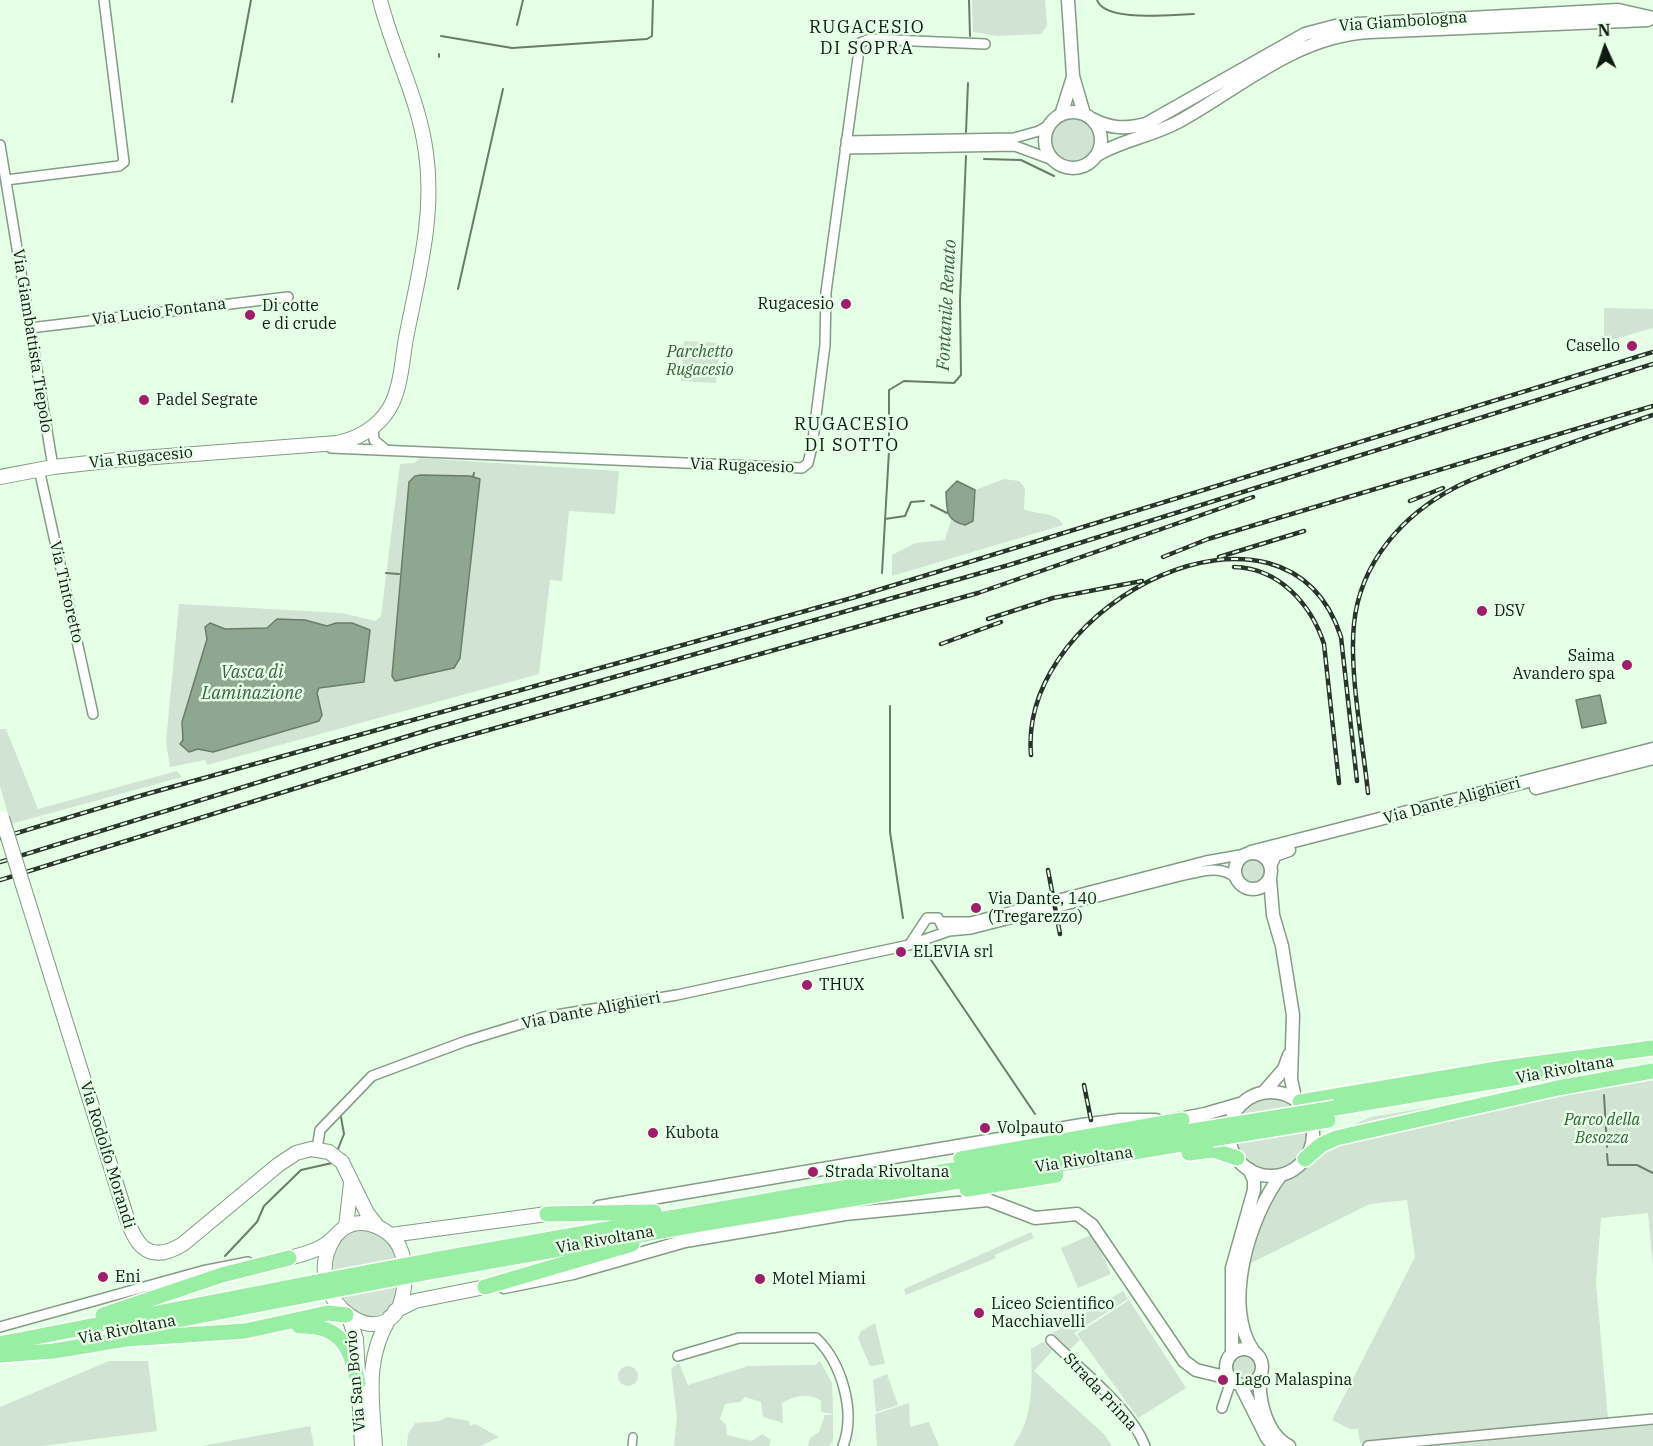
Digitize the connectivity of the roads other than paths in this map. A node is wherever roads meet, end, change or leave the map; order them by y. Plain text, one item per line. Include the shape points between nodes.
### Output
1 (104, 0) edge
2 (1068, 0) edge
3 (380, 2) edge
4 (1632, 12) junction
5 (1653, 19) edge
6 (1441, 29) junction
7 (985, 44) dead end
8 (1073, 76) junction
9 (1061, 115) junction
10 (1088, 117) junction
11 (1050, 124) junction
12 (0, 145) edge
13 (846, 145) junction
14 (1097, 155) junction
15 (1053, 160) junction
16 (6, 180) junction
17 (288, 297) dead end
18 (30, 328) junction
19 (372, 431) junction
20 (282, 447) junction
21 (391, 451) junction
22 (46, 468) junction
23 (0, 477) edge
24 (93, 714) dead end
25 (1653, 748) edge
26 (1653, 758) edge
27 (1, 814) edge
28 (1248, 853) junction
29 (1271, 864) junction
30 (1183, 871) junction
31 (1236, 878) junction
32 (1270, 879) junction
33 (1249, 889) junction
34 (1044, 907) junction
35 (1273, 915) junction
36 (941, 922) junction
37 (921, 930) junction
38 (941, 933) junction
39 (929, 938) junction
40 (909, 945) junction
41 (1293, 1045) junction
42 (1653, 1048) edge
43 (1653, 1055) edge
44 (1653, 1066) edge
45 (1653, 1071) edge
46 (1263, 1092) junction
47 (1297, 1100) junction
48 (1243, 1103) junction
49 (1336, 1113) junction
50 (1182, 1120) junction
51 (1211, 1133) junction
52 (316, 1149) junction
53 (1237, 1158) junction
54 (1305, 1159) junction
55 (1249, 1169) junction
56 (1281, 1175) junction
57 (351, 1181) junction
58 (842, 1188) junction
59 (806, 1194) junction
60 (821, 1203) junction
61 (547, 1214) junction
62 (745, 1216) junction
63 (346, 1227) junction
64 (378, 1227) junction
65 (391, 1235) junction
66 (334, 1238) junction
67 (289, 1258) junction
68 (434, 1266) junction
69 (485, 1287) junction
70 (307, 1290) junction
71 (393, 1314) junction
72 (347, 1316) junction
73 (0, 1327) edge
74 (260, 1329) junction
75 (1051, 1340) dead end
76 (0, 1343) edge
77 (1254, 1352) junction
78 (1232, 1353) junction
79 (0, 1355) edge
80 (678, 1356) dead end
81 (1260, 1376) junction
82 (1235, 1382) junction
83 (358, 1383) junction
84 (1653, 1419) edge
85 (633, 1437) dead end
86 (362, 1446) edge
87 (375, 1446) edge
88 (632, 1446) edge
89 (843, 1446) edge
90 (1145, 1446) edge
91 (1274, 1446) edge
92 (1289, 1446) edge
93 (1368, 1446) edge

1 - 16 street via 124,162 119,166
2 - 8 street
3 - 19 main road via 422,126 429,207 396,393
4 - 5 street, Via Giambologna
4 - 6 street, Via Giambologna via 1625,16 1461,24
4 - 10 street, Via Giambologna via 1339,25 1305,34 1146,124 1118,128
5 - 6 street, Via Giambologna
6 - 14 street, Via Giambologna via 1350,33 1312,43 1155,134
7 - 13 street, Via Rugacesio via 863,41
8 - 9 street
8 - 10 street
9 - 10 street via 1073,112
9 - 11 street
10 - 14 street via 1101,136
11 - 13 street via 1014,138
11 - 15 street via 1045,142
12 - 16 street, Via Giambattista Tiepolo
13 - 15 street via 1015,146
13 - 21 street, Via Rugacesio via 826,292 825,345 815,427 806,466 795,469
14 - 15 street via 1088,164 1075,168
16 - 18 street, Via Giambattista Tiepolo
17 - 18 street, Via Lucio Fontana
18 - 22 street, Via Giambattista Tiepolo
19 - 20 main road, Via Rugacesio via 343,442
19 - 21 street via 375,442
20 - 21 street
20 - 22 main road, Via Rugacesio
22 - 23 main road, Via Rugacesio
22 - 24 street, Via Tintoretto
25 - 28 street, Via Dante Alighieri
26 - 29 street, Via Dante Alighieri via 1285,851 1273,857
27 - 52 main road, Via Rodolfo Morandi, bridge via 130,1232 139,1245 153,1252 169,1251 183,1244 291,1156
28 - 29 street via 1263,855
28 - 30 street, Via Dante Alighieri
28 - 31 street via 1236,864
29 - 32 street
30 - 31 street, Via Dante Alighieri via 1218,869
30 - 34 street, Via Dante Alighieri
31 - 33 street
32 - 33 street via 1262,887
32 - 35 street
33 - 35 street
34 - 36 street, Via Dante Alighieri via 970,922
34 - 38 street, Via Dante Alighieri via 971,929
35 - 41 street via 1291,1002
36 - 37 street via 927,918
36 - 38 street
37 - 39 street
37 - 40 street
38 - 39 street
39 - 40 street, Via Dante Alighieri
40 - 52 street, Via Dante Alighieri via 515,1025 372,1076 320,1130
41 - 46 street via 1286,1066
41 - 47 street via 1291,1079
42 - 47 highway
43 - 49 highway, Via Rivoltana
44 - 49 highway, Via Rivoltana
45 - 54 highway via 1558,1088 1336,1138
46 - 47 street via 1281,1092
46 - 48 street
47 - 54 street via 1310,1115 1314,1128 1313,1144
48 - 50 street
48 - 53 street via 1229,1128 1230,1144
49 - 51 highway, bridge
50 - 58 highway via 875,1175
50 - 61 street via 1120,1120 1083,1125
51 - 58 highway, Via Rivoltana
51 - 60 highway, Via Rivoltana
52 - 57 main road via 334,1154
53 - 55 street
53 - 60 highway via 1204,1150 990,1186 856,1203
54 - 56 street
55 - 56 street via 1264,1175
55 - 78 street via 1254,1190 1232,1268
56 - 77 street via 1269,1190 1254,1223 1240,1285 1242,1327
57 - 63 main road
57 - 64 main road
58 - 59 highway, Via Rivoltana
59 - 61 highway via 659,1212
59 - 68 highway, Via Rivoltana
60 - 62 highway, Via Rivoltana
61 - 65 main road
62 - 68 highway, Via Rivoltana
62 - 69 highway via 646,1239
63 - 64 main road via 363,1223
63 - 66 main road
64 - 65 main road
65 - 71 main road via 405,1271 403,1294
66 - 67 main road via 313,1251
66 - 72 main road via 327,1255 327,1278 334,1300
67 - 73 street, Via Rivoltana via 213,1268
67 - 76 highway
68 - 70 highway, Via Rivoltana, bridge
69 - 71 main road via 415,1301
69 - 82 street via 509,1287 562,1275 685,1241 845,1214 988,1200 1035,1218 1077,1214 1092,1225 1184,1360 1196,1370
70 - 76 highway, Via Rivoltana
70 - 79 highway, Via Rivoltana
71 - 72 main road via 370,1324
71 - 87 main road, Via San Bovio via 379,1335 372,1363
72 - 74 highway via 327,1313
72 - 83 main road, Via San Bovio via 355,1335
74 - 79 highway via 126,1339
74 - 83 highway via 311,1326 333,1333 347,1348
75 - 90 street, Strada Prima via 1116,1405
77 - 78 street via 1240,1349
77 - 81 street via 1261,1361
78 - 82 street via 1226,1364
80 - 89 street via 739,1338 816,1338 845,1384 847,1436
81 - 82 street via 1250,1385
81 - 92 street via 1259,1397 1275,1433
82 - 91 street
83 - 86 main road, Via San Bovio
84 - 93 street
85 - 88 street

